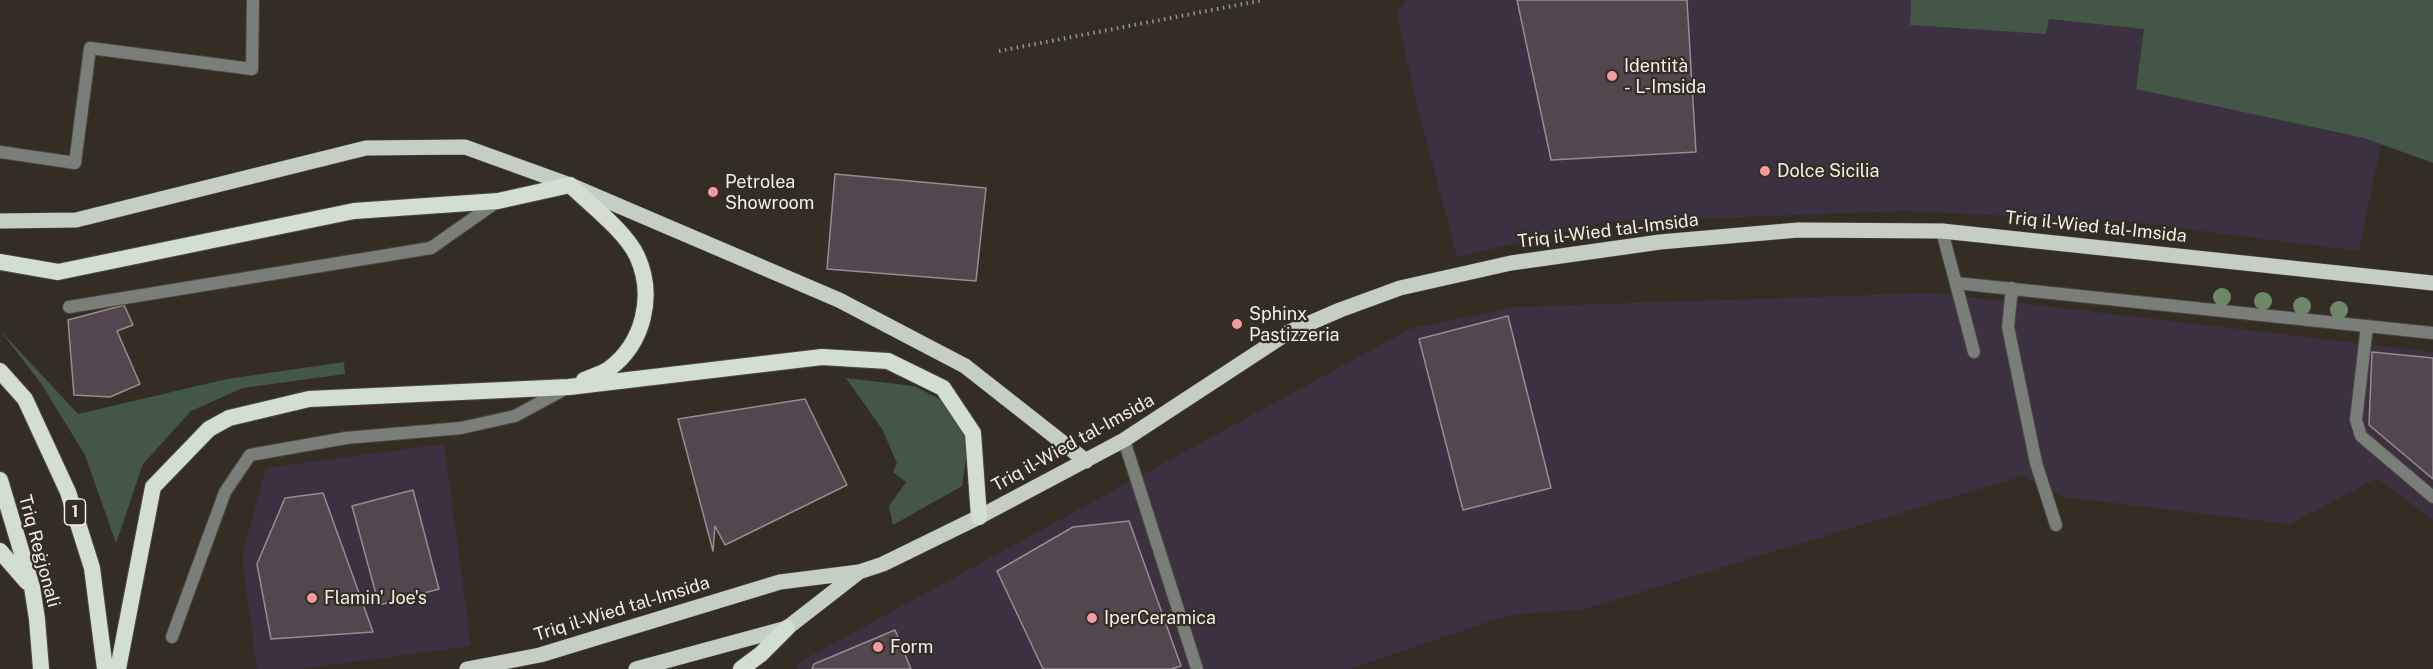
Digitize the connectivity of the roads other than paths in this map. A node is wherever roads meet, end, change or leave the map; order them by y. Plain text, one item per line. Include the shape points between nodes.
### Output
1 (253, 0) edge
2 (0, 152) edge
3 (570, 185) junction
4 (498, 201) junction
5 (0, 221) edge
6 (1942, 231) junction
7 (0, 262) edge
8 (1956, 283) junction
9 (2433, 283) edge
10 (2012, 288) junction
11 (69, 307) dead end
12 (2367, 326) junction
13 (2433, 333) edge
14 (1974, 352) dead end
15 (0, 371) edge
16 (569, 387) junction
17 (1124, 440) junction
18 (1086, 461) junction
19 (0, 480) edge
20 (2433, 496) edge
21 (980, 517) junction
22 (2056, 525) dead end
23 (0, 551) edge
24 (859, 572) junction
25 (32, 587) junction
26 (786, 628) junction
27 (172, 637) dead end
28 (41, 669) edge
29 (105, 669) edge
30 (118, 669) edge
31 (467, 669) edge
32 (636, 669) edge
33 (741, 669) edge
34 (1197, 669) edge

1 - 2 street via 252,69 90,48 75,163
3 - 4 highway
3 - 5 main road via 465,147 366,148 76,220
3 - 16 highway via 610,222 637,255 647,285 645,313 632,345 609,369
3 - 18 main road via 839,300 965,366
4 - 7 highway via 354,211 58,272
4 - 11 street via 431,248
6 - 8 street
6 - 9 main road, Triq il-Wied tal-Imsida
6 - 17 main road, Triq il-Wied tal-Imsida via 1798,230 1660,242 1511,263 1400,288 1289,332
8 - 10 street
8 - 14 street
10 - 12 street
10 - 22 street via 2008,327 2036,464
12 - 13 street
12 - 20 street via 2356,420 2361,436
15 - 29 highway, 1 via 26,399 68,492 92,568
16 - 21 highway via 822,357 888,361 943,388 973,433
16 - 27 street via 515,416 461,428 346,438 250,455 225,492
16 - 30 highway via 309,399 229,417 209,429 153,488
17 - 18 main road, Triq il-Wied tal-Imsida
17 - 34 street
18 - 21 main road, Triq il-Wied tal-Imsida
19 - 25 highway, Triq Reġjonali
21 - 24 main road, Triq il-Wied tal-Imsida
23 - 25 highway
24 - 26 main road, Triq il-Wied tal-Imsida
24 - 31 main road, Triq il-Wied tal-Imsida via 780,582 540,655
25 - 28 highway, Triq Reġjonali
26 - 32 main road, Triq il-Wied tal-Imsida
26 - 33 highway

